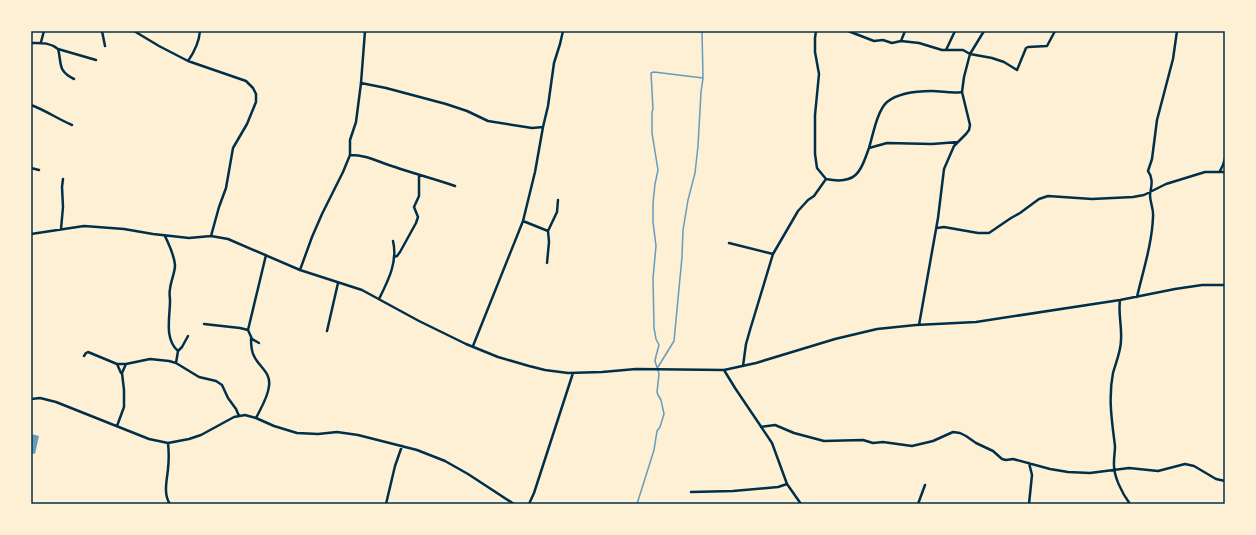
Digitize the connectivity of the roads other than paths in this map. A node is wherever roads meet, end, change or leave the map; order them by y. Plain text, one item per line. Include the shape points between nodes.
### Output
1 (44, 31) edge
2 (102, 31) edge
3 (134, 31) edge
4 (200, 31) edge
5 (365, 31) edge
6 (563, 31) edge
7 (816, 31) edge
8 (848, 31) edge
9 (905, 31) edge
10 (955, 31) edge
11 (984, 31) edge
12 (1055, 31) edge
13 (1177, 31) edge
14 (41, 42) junction
15 (901, 42) junction
16 (31, 43) edge
17 (105, 46) dead end
18 (58, 49) junction
19 (946, 50) junction
20 (970, 54) junction
21 (96, 60) dead end
22 (188, 61) junction
23 (74, 79) dead end
24 (362, 83) junction
25 (962, 92) junction
26 (31, 105) edge
27 (72, 125) dead end
28 (543, 127) junction
29 (958, 142) junction
30 (869, 148) junction
31 (350, 155) junction
32 (1225, 158) edge
33 (31, 168) edge
34 (39, 170) dead end
35 (1220, 171) junction
36 (1225, 172) edge
37 (419, 175) junction
38 (63, 179) dead end
39 (826, 179) junction
40 (455, 186) dead end
41 (1151, 191) junction
42 (558, 200) dead end
43 (523, 221) junction
44 (60, 228) junction
45 (936, 229) junction
46 (548, 231) junction
47 (31, 234) edge
48 (165, 236) junction
49 (212, 236) junction
50 (393, 241) dead end
51 (729, 243) dead end
52 (773, 254) junction
53 (266, 255) junction
54 (394, 257) junction
55 (547, 263) dead end
56 (300, 270) junction
57 (338, 283) junction
58 (1225, 285) edge
59 (1136, 297) junction
60 (379, 299) junction
61 (1120, 300) junction
62 (204, 324) dead end
63 (919, 325) junction
64 (248, 330) junction
65 (327, 331) dead end
66 (188, 336) dead end
67 (251, 338) junction
68 (259, 343) dead end
69 (473, 347) junction
70 (178, 351) junction
71 (84, 356) dead end
72 (176, 363) junction
73 (117, 364) junction
74 (126, 364) junction
75 (743, 366) junction
76 (724, 370) junction
77 (122, 373) junction
78 (573, 373) junction
79 (31, 399) edge
80 (239, 416) junction
81 (256, 418) junction
82 (117, 426) junction
83 (761, 427) junction
84 (168, 443) junction
85 (402, 446) junction
86 (1029, 463) junction
87 (1115, 470) junction
88 (1225, 481) edge
89 (787, 484) junction
90 (925, 485) dead end
91 (691, 492) dead end
92 (170, 504) edge
93 (386, 504) edge
94 (514, 504) edge
95 (529, 504) edge
96 (801, 504) edge
97 (918, 504) edge
98 (1029, 504) edge
99 (1130, 504) edge

1 - 14 street
2 - 17 street
3 - 22 street
4 - 22 street via 197,47
5 - 24 street
6 - 28 street via 554,63
7 - 39 street via 815,52 819,74 814,154 817,168
8 - 15 street via 871,41
9 - 15 street
10 - 19 street
11 - 20 street
12 - 20 street via 1048,46 1026,48 1016,70 1004,62
13 - 41 street via 1148,171 1152,180
14 - 16 street
14 - 18 street
15 - 19 street via 919,43
18 - 21 street
18 - 23 street via 63,72
19 - 20 street via 959,49
20 - 25 street
22 - 49 street via 246,81 256,94 253,110 234,148
24 - 28 street via 446,104 488,121 532,128
24 - 31 street via 356,122 350,140
25 - 29 street via 970,125 969,130
25 - 30 street via 908,93 888,102 879,115
26 - 27 street
28 - 43 street via 536,172
29 - 30 street via 884,144
29 - 45 street via 944,169
30 - 39 street via 854,177 849,180
31 - 37 street via 369,157
31 - 56 street via 312,237
32 - 35 street
33 - 34 street
35 - 36 street
35 - 41 street via 1205,172
37 - 40 street
37 - 54 street via 419,196 414,207 418,217 400,252
38 - 44 street
39 - 52 street via 814,196 798,211
41 - 45 street via 1133,197 1043,197 989,233 944,227
41 - 59 street via 1153,218
42 - 46 street
43 - 46 street
43 - 69 street
44 - 47 street
44 - 48 street via 91,226
45 - 63 street
46 - 55 street
48 - 49 street
48 - 70 street via 175,266 170,290 170,339
49 - 53 street
50 - 54 street
51 - 52 street
52 - 75 street via 746,344
53 - 56 street
53 - 64 street
54 - 60 street via 394,264
56 - 57 street
57 - 60 street via 362,290
57 - 65 street
58 - 59 street via 1202,284
59 - 61 street
60 - 69 street via 433,329
61 - 63 street via 976,322
61 - 87 street via 1122,341 1113,373 1111,396
62 - 64 street
63 - 75 street via 877,329
64 - 67 street
66 - 70 street
67 - 68 street
67 - 81 street via 254,357 267,372 270,385
69 - 78 street via 545,370
70 - 72 street
71 - 73 street via 88,352
72 - 74 street via 150,359
72 - 80 street via 199,377 221,384
73 - 74 street
73 - 77 street
74 - 77 street
75 - 76 street
76 - 78 street via 636,369
76 - 83 street
77 - 82 street via 124,407
78 - 95 street
79 - 82 street via 40,398 56,402
80 - 81 street
80 - 84 street via 201,435
81 - 85 street via 290,431 307,434 337,432
82 - 84 street via 149,439
83 - 86 street via 775,425 824,441 863,440 912,446 934,441 953,432 966,436 1002,459
83 - 89 street via 772,443
84 - 92 street via 166,491
85 - 93 street
85 - 94 street via 450,463
86 - 87 street via 1072,472
86 - 98 street via 1032,475
87 - 88 street via 1138,468 1158,471 1185,464
87 - 99 street via 1123,494
89 - 91 street via 733,491
89 - 96 street
90 - 97 street

